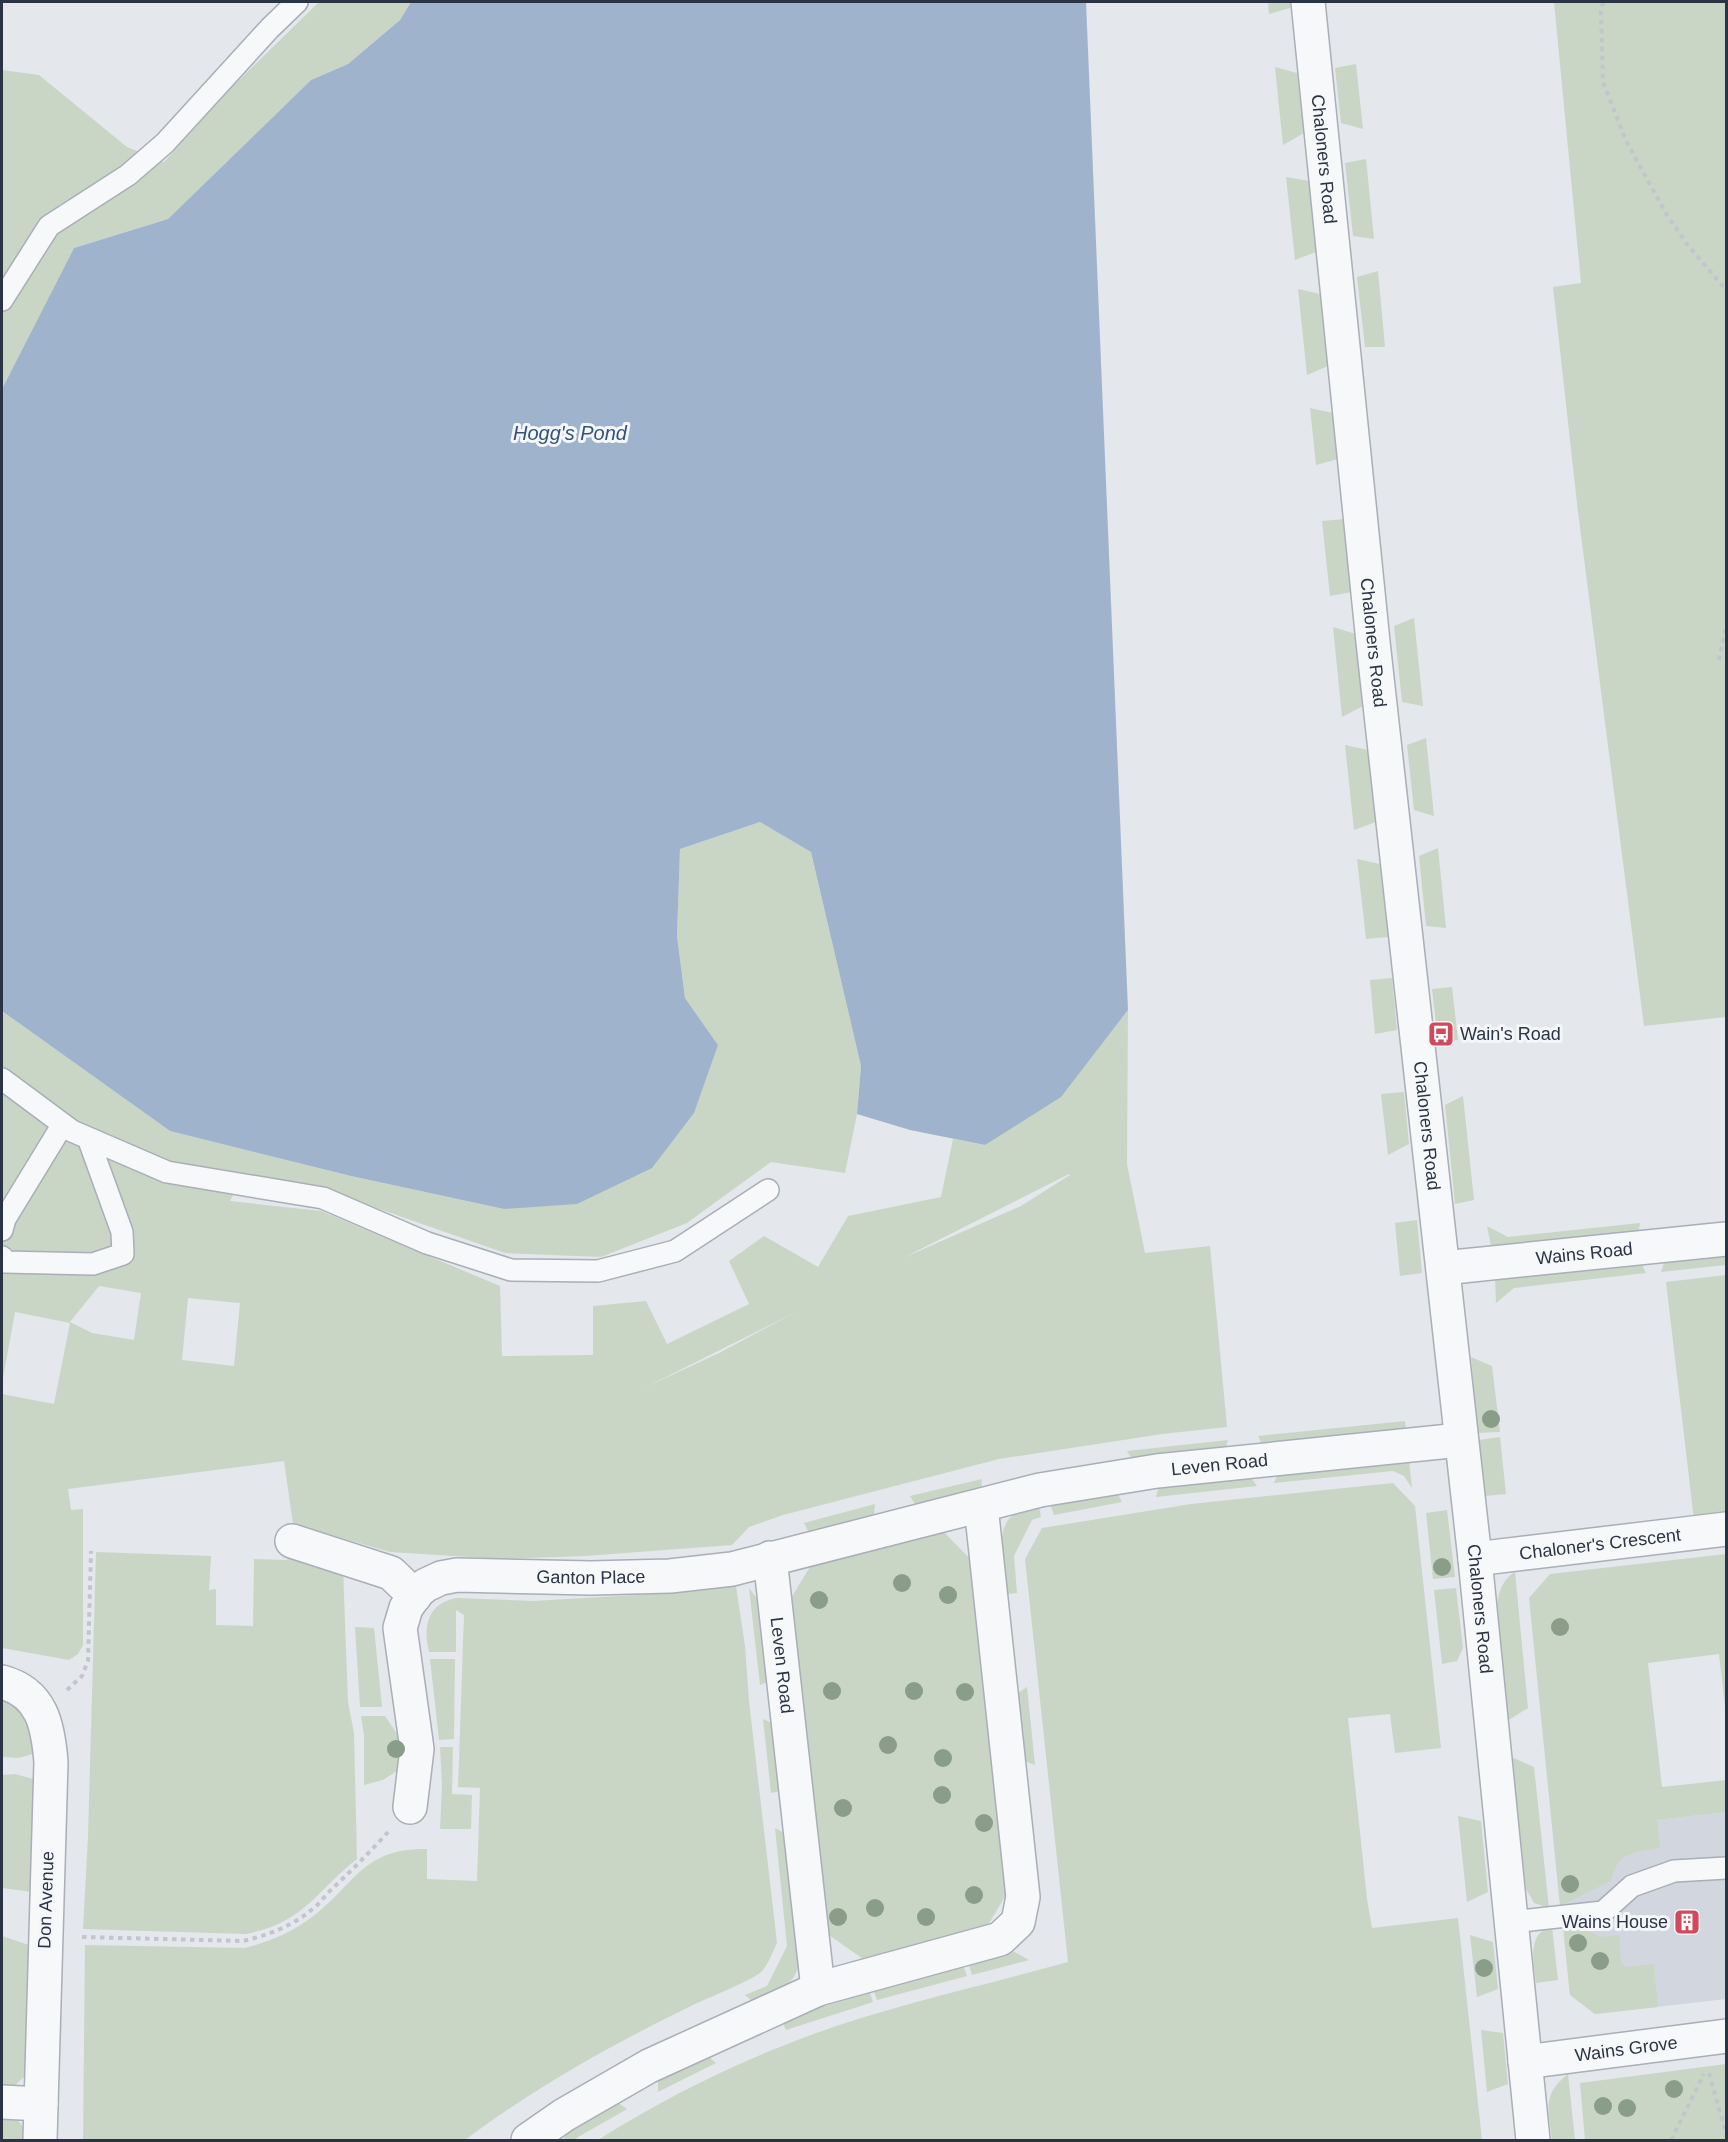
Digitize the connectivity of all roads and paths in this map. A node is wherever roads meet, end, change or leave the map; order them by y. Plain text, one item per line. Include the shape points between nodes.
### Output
1 (297, 2) edge
2 (1308, 2) edge
3 (1604, 2) edge
4 (1726, 290) edge
5 (2, 300) edge
6 (1726, 626) edge
7 (1719, 660) dead end
8 (2, 1079) edge
9 (63, 1124) junction
10 (88, 1138) junction
11 (768, 1190) dead end
12 (2, 1230) edge
13 (1726, 1239) edge
14 (2, 1257) edge
15 (1443, 1268) junction
16 (1461, 1440) junction
17 (981, 1506) junction
18 (1726, 1529) edge
19 (292, 1541) dead end
20 (91, 1551) dead end
21 (770, 1558) junction
22 (1475, 1559) junction
23 (415, 1596) junction
24 (2, 1682) edge
25 (38, 1708) junction
26 (410, 1807) joint
27 (1726, 1868) edge
28 (1511, 1922) junction
29 (45, 1936) junction
30 (818, 1989) junction
31 (1726, 2036) edge
32 (1525, 2062) junction
33 (2, 2102) edge
34 (41, 2104) junction
35 (1726, 2133) edge
36 (40, 2140) edge
37 (528, 2140) edge
38 (1533, 2140) edge
39 (1671, 2140) edge

1 - 5 lane via 165,143 128,175 49,225
2 - 15 street, Chaloners Road via 1373,642
3 - 4 path via 1603,82 1626,141 1666,215
6 - 7 path
8 - 9 lane
9 - 10 lane
9 - 12 lane
10 - 11 lane via 167,1172 323,1198 427,1243 511,1270 598,1271 675,1251
10 - 14 lane via 122,1232 123,1254 93,1264 4,1262
13 - 15 street, Wains Road
15 - 16 street, Chaloners Road
16 - 17 street, Leven Road via 1157,1471 1040,1490
16 - 22 street, Chaloners Road
17 - 21 street, Leven Road
17 - 30 street via 1023,1897 1018,1922 1000,1939
18 - 22 street, Chaloner's Crescent
19 - 23 street via 391,1573
20 - 25 path via 88,1661 82,1676
21 - 23 street, Ganton Place via 732,1569 670,1576 457,1575 426,1585
21 - 30 street, Leven Road
22 - 28 street, Chaloners Road
23 - 26 street, Ganton Place via 406,1608 400,1628 417,1749
24 - 25 street, Don Avenue via 30,1697
25 - 29 street, Don Avenue via 49,1734 51,1762
26 - 29 path via 364,1860 311,1911 258,1938 243,1941
27 - 28 lane via 1674,1871 1632,1886 1603,1912
28 - 32 street, Chaloners Road
29 - 34 street, Don Avenue
30 - 37 street via 649,2066
31 - 32 street, Wains Grove
32 - 38 street, Chaloners Road
33 - 34 street
34 - 36 street, Don Avenue
35 - 39 path via 1707,2067

